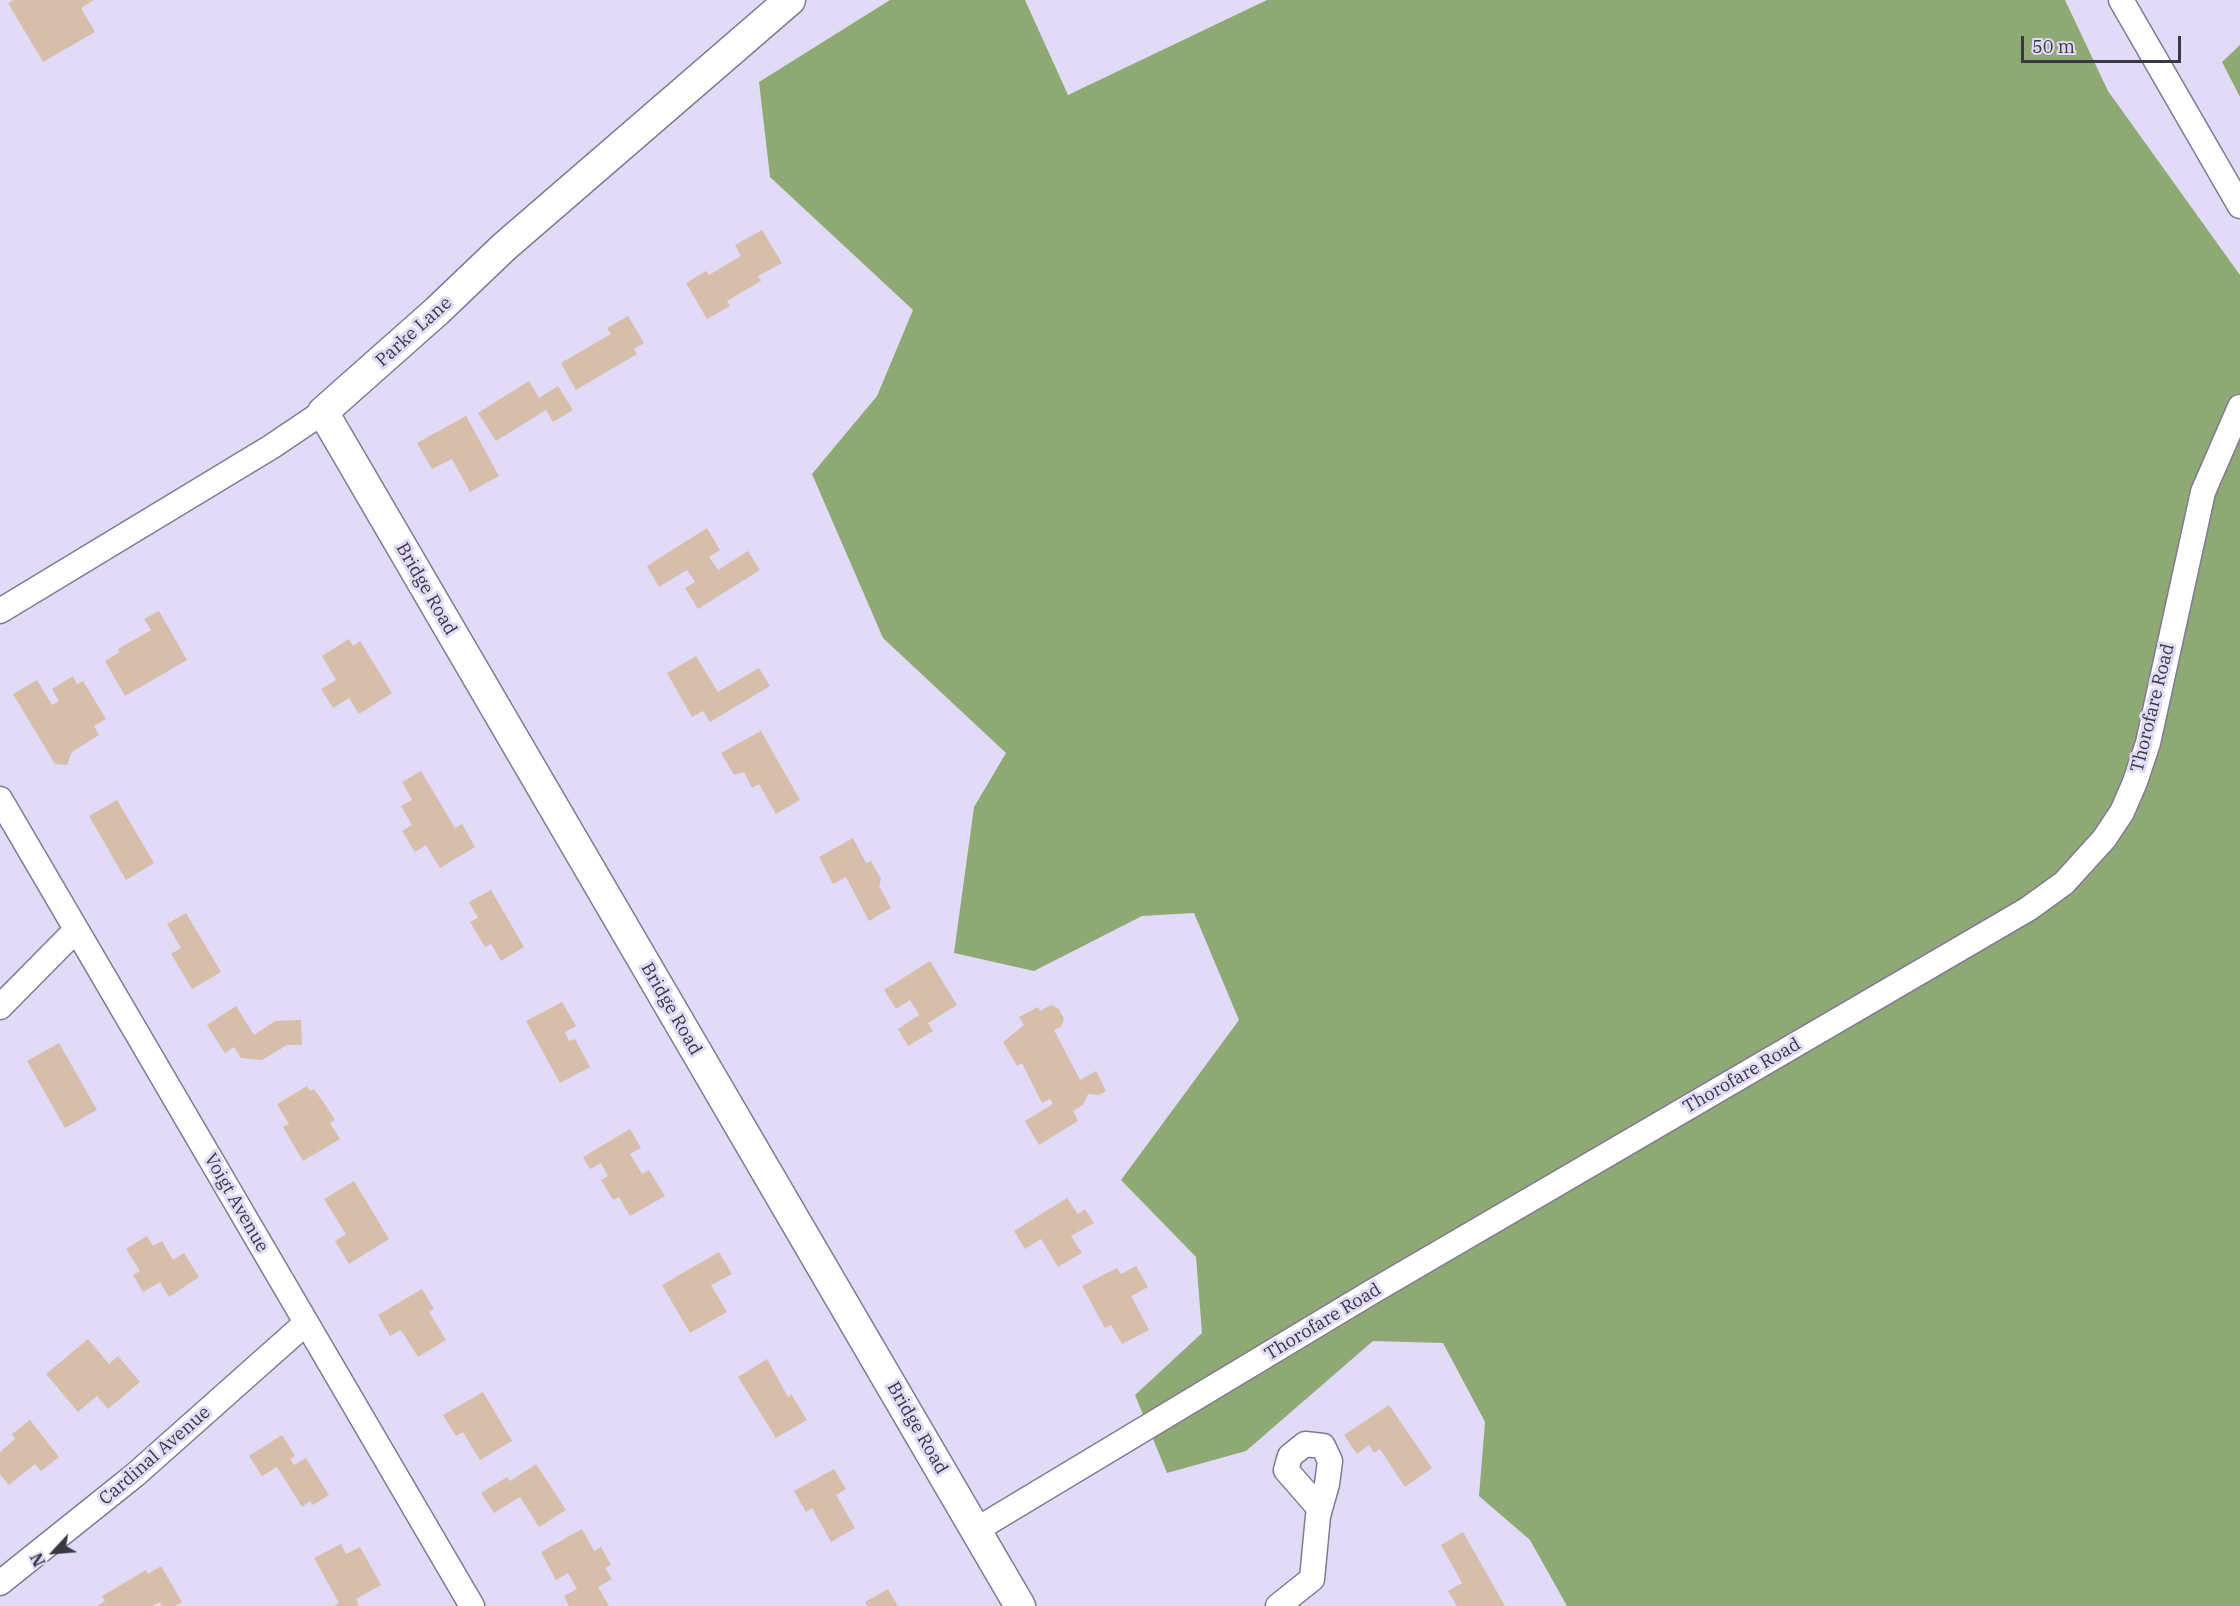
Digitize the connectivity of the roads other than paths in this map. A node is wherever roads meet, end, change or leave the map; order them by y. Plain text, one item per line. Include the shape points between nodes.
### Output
1 (790, 0) edge
2 (2121, 0) edge
3 (2240, 206) edge
4 (2240, 407) edge
5 (322, 412) junction
6 (0, 611) edge
7 (0, 799) edge
8 (76, 930) junction
9 (0, 1008) edge
10 (306, 1323) junction
11 (1320, 1509) dead end
12 (976, 1530) junction
13 (0, 1583) edge
14 (472, 1606) edge
15 (1020, 1606) edge
16 (1278, 1606) edge

1 - 5 main road, Parke Lane via 540,216
2 - 3 street
4 - 12 street, Thorofare Road via 2203,492 2148,743 2135,782 2104,839 2064,883 2028,909 1370,1293
5 - 6 street, Parke Lane
5 - 12 main road, Bridge Road
7 - 8 street, Voigt Avenue
8 - 9 street
8 - 10 street, Voigt Avenue
10 - 13 street, Cardinal Avenue via 135,1475
10 - 14 street, Voigt Avenue
11 - 16 street via 1312,1579
12 - 15 main road, Bridge Road

